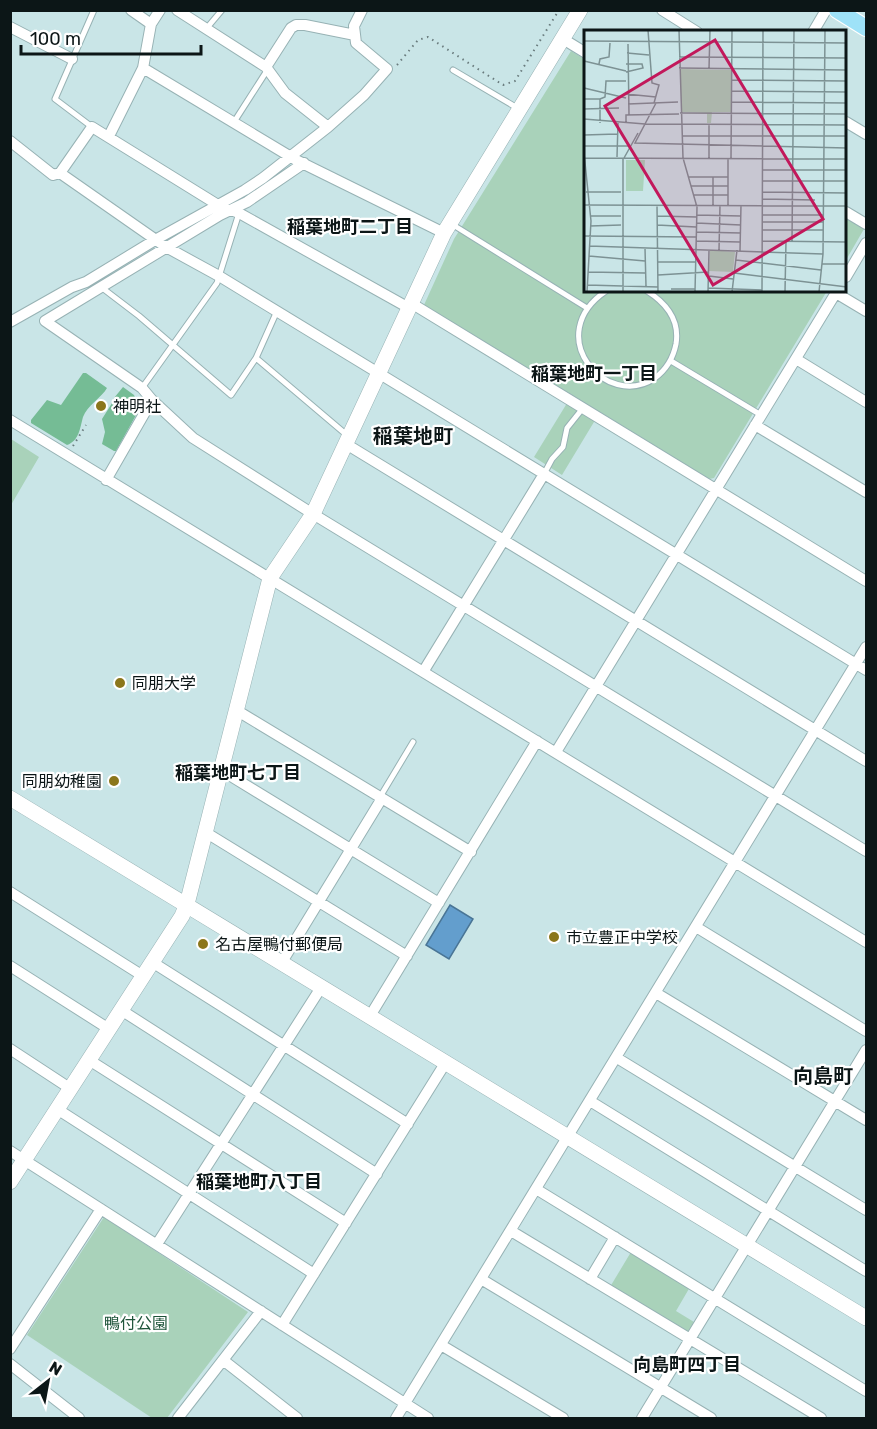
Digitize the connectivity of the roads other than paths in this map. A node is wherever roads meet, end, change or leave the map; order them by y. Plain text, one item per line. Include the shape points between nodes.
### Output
1 (94, 10) edge
2 (131, 10) edge
3 (160, 10) edge
4 (177, 10) edge
5 (222, 10) edge
6 (362, 10) edge
7 (580, 10) edge
8 (662, 10) edge
9 (826, 10) edge
10 (837, 10) edge
11 (151, 24) junction
12 (10, 27) edge
13 (867, 28) edge
14 (206, 29) junction
15 (694, 30) edge
16 (814, 30) edge
17 (355, 35) junction
18 (562, 39) junction
19 (584, 52) edge
20 (72, 59) junction
21 (143, 68) junction
22 (267, 68) junction
23 (453, 70) dead end
24 (519, 109) junction
25 (234, 122) junction
26 (847, 123) edge
27 (92, 127) junction
28 (328, 127) junction
29 (867, 134) edge
30 (109, 136) junction
31 (11, 143) edge
32 (291, 157) junction
33 (304, 163) junction
34 (60, 173) junction
35 (218, 205) junction
36 (236, 211) junction
37 (847, 213) edge
38 (867, 224) edge
39 (447, 228) junction
40 (155, 240) junction
41 (867, 243) edge
42 (166, 247) junction
43 (847, 275) edge
44 (219, 276) junction
45 (101, 287) junction
46 (605, 292) edge
47 (837, 292) edge
48 (657, 294) edge
49 (410, 306) junction
50 (586, 308) junction
51 (277, 311) junction
52 (867, 311) edge
53 (10, 322) edge
54 (173, 345) junction
55 (256, 358) junction
56 (796, 359) junction
57 (671, 361) junction
58 (378, 374) junction
59 (142, 388) junction
60 (152, 400) junction
61 (867, 402) edge
62 (583, 408) junction
63 (10, 420) edge
64 (758, 420) junction
65 (347, 440) junction
66 (544, 474) junction
67 (106, 480) junction
68 (716, 489) junction
69 (867, 492) edge
70 (313, 514) junction
71 (503, 540) junction
72 (676, 554) junction
73 (270, 578) junction
74 (867, 581) edge
75 (464, 605) junction
76 (636, 621) junction
77 (867, 647) edge
78 (856, 664) junction
79 (867, 670) edge
80 (423, 672) junction
81 (596, 686) junction
82 (236, 710) junction
83 (816, 730) junction
84 (537, 741) junction
85 (413, 742) dead end
86 (556, 752) junction
87 (867, 761) edge
88 (221, 770) junction
89 (776, 796) junction
90 (381, 797) junction
91 (10, 798) edge
92 (205, 832) junction
93 (351, 849) junction
94 (867, 851) edge
95 (471, 852) junction
96 (736, 862) junction
97 (10, 892) edge
98 (319, 902) junction
99 (439, 903) junction
100 (187, 904) junction
101 (696, 927) junction
102 (867, 942) edge
103 (407, 956) junction
104 (152, 962) junction
105 (282, 962) junction
106 (10, 966) edge
107 (143, 976) junction
108 (322, 986) junction
109 (656, 993) junction
110 (121, 1010) junction
111 (370, 1016) junction
112 (109, 1029) junction
113 (867, 1031) edge
114 (284, 1046) junction
115 (10, 1049) edge
116 (867, 1050) edge
117 (616, 1058) junction
118 (89, 1060) junction
119 (446, 1062) junction
120 (71, 1089) junction
121 (253, 1094) junction
122 (590, 1101) junction
123 (835, 1101) junction
124 (57, 1109) junction
125 (867, 1120) edge
126 (408, 1124) junction
127 (568, 1137) junction
128 (221, 1144) junction
129 (10, 1150) edge
130 (25, 1160) junction
131 (795, 1167) junction
132 (376, 1174) junction
133 (10, 1182) edge
134 (536, 1189) junction
135 (189, 1193) junction
136 (101, 1209) junction
137 (867, 1210) edge
138 (769, 1211) junction
139 (346, 1223) junction
140 (511, 1231) junction
141 (615, 1237) junction
142 (157, 1244) junction
143 (747, 1245) junction
144 (867, 1270) edge
145 (314, 1274) junction
146 (481, 1279) junction
147 (590, 1279) junction
148 (716, 1298) junction
149 (261, 1311) junction
150 (867, 1318) edge
151 (282, 1325) junction
152 (690, 1339) junction
153 (13, 1342) edge
154 (441, 1345) junction
155 (223, 1360) junction
156 (10, 1364) edge
157 (661, 1388) junction
158 (867, 1391) edge
159 (405, 1403) junction
160 (79, 1419) edge
161 (178, 1419) edge
162 (297, 1419) edge
163 (396, 1419) edge
164 (428, 1419) edge
165 (563, 1419) edge
166 (642, 1419) edge
167 (711, 1419) edge
168 (821, 1419) edge

1 - 20 lane
2 - 11 street
3 - 11 street
4 - 14 street
5 - 14 lane
6 - 17 street via 354,26
7 - 18 street
8 - 15 street
9 - 16 street
10 - 13 main road
11 - 21 street
12 - 20 street
14 - 22 street
17 - 22 street via 296,25
17 - 28 street via 356,43 387,69
18 - 19 street
18 - 24 street
20 - 27 lane via 55,99
21 - 25 street
21 - 30 street
22 - 25 lane
22 - 28 street via 285,93
23 - 24 lane
24 - 39 street
25 - 32 street
26 - 29 street
27 - 30 street
27 - 34 street
28 - 32 street
30 - 35 street
31 - 34 street via 52,175
32 - 33 street
32 - 35 street
33 - 36 street
33 - 39 street
34 - 40 street
35 - 36 street
35 - 40 street
36 - 42 street
36 - 44 lane
36 - 49 street
37 - 38 street
39 - 49 street
39 - 50 lane
40 - 42 street
40 - 53 street
41 - 43 street
42 - 44 street
42 - 45 street
44 - 51 street
44 - 54 lane
45 - 54 lane
45 - 59 street via 45,321
46 - 50 lane
47 - 52 street
47 - 56 street
48 - 57 lane via 676,323
49 - 58 street
49 - 62 street
50 - 57 lane via 577,337 580,351 605,379 628,387 639,386 662,373
51 - 55 lane
51 - 58 street
54 - 55 lane via 231,395
54 - 59 lane
55 - 65 lane
56 - 61 street
56 - 64 street
57 - 64 lane
58 - 65 street
58 - 66 street
59 - 60 street
60 - 67 street
60 - 70 street via 194,438
62 - 66 lane via 567,428 563,447
62 - 68 street
63 - 67 street
64 - 68 street
64 - 69 street
65 - 70 street
65 - 71 street
66 - 71 street
66 - 72 street
67 - 73 street
68 - 72 street
68 - 74 street
70 - 73 street
70 - 75 street
71 - 75 street
71 - 76 street
72 - 76 street
72 - 78 street
73 - 80 street
73 - 82 street
75 - 80 street
75 - 81 street
76 - 81 street
76 - 83 street
77 - 78 street
78 - 79 street
78 - 83 street
80 - 84 street
81 - 86 street
81 - 89 street
82 - 88 street
82 - 90 street
83 - 87 street
83 - 89 street
84 - 86 street
84 - 95 street
85 - 90 lane
86 - 96 street
88 - 92 street
88 - 93 street
89 - 94 street
89 - 96 street
90 - 93 street
90 - 95 street
91 - 100 street
92 - 98 street
92 - 100 street
93 - 98 street
93 - 99 street
95 - 99 street
96 - 101 street
96 - 102 street
97 - 107 street
98 - 103 street
98 - 105 street
99 - 103 street
100 - 104 street
100 - 105 street
101 - 109 street
101 - 113 street
103 - 111 street
104 - 107 street
104 - 114 street
105 - 108 street
106 - 112 street
107 - 110 street
108 - 111 street
108 - 114 street
109 - 117 street
109 - 123 street
110 - 112 street
110 - 121 street
111 - 119 street
112 - 118 street
114 - 121 street
114 - 126 street
115 - 120 street
116 - 123 street
117 - 122 street
117 - 131 street
118 - 120 street
118 - 128 street
119 - 126 street
119 - 127 street
120 - 124 street
121 - 128 street
121 - 132 street
122 - 127 street
122 - 138 street
123 - 125 street
123 - 131 street
124 - 130 street
124 - 135 street
126 - 132 street
127 - 134 street
127 - 143 street
128 - 135 street
128 - 139 street
129 - 130 street
130 - 133 street
130 - 136 street
131 - 137 street
131 - 138 street
132 - 139 street
134 - 140 street
134 - 141 street
135 - 142 street
135 - 145 street
136 - 142 street
136 - 153 street
138 - 143 street
138 - 144 street
139 - 145 street
140 - 146 street
140 - 147 street
141 - 147 street
141 - 148 street
142 - 149 street
143 - 148 street
143 - 150 street
145 - 151 street
146 - 154 street
146 - 157 street
147 - 152 street
148 - 152 street
148 - 158 street
149 - 151 street
149 - 155 street
151 - 159 street
152 - 157 street
152 - 168 street
154 - 159 street
154 - 165 street
155 - 161 street
155 - 162 street
156 - 160 street
157 - 166 street
157 - 167 street
159 - 163 street
159 - 164 street

